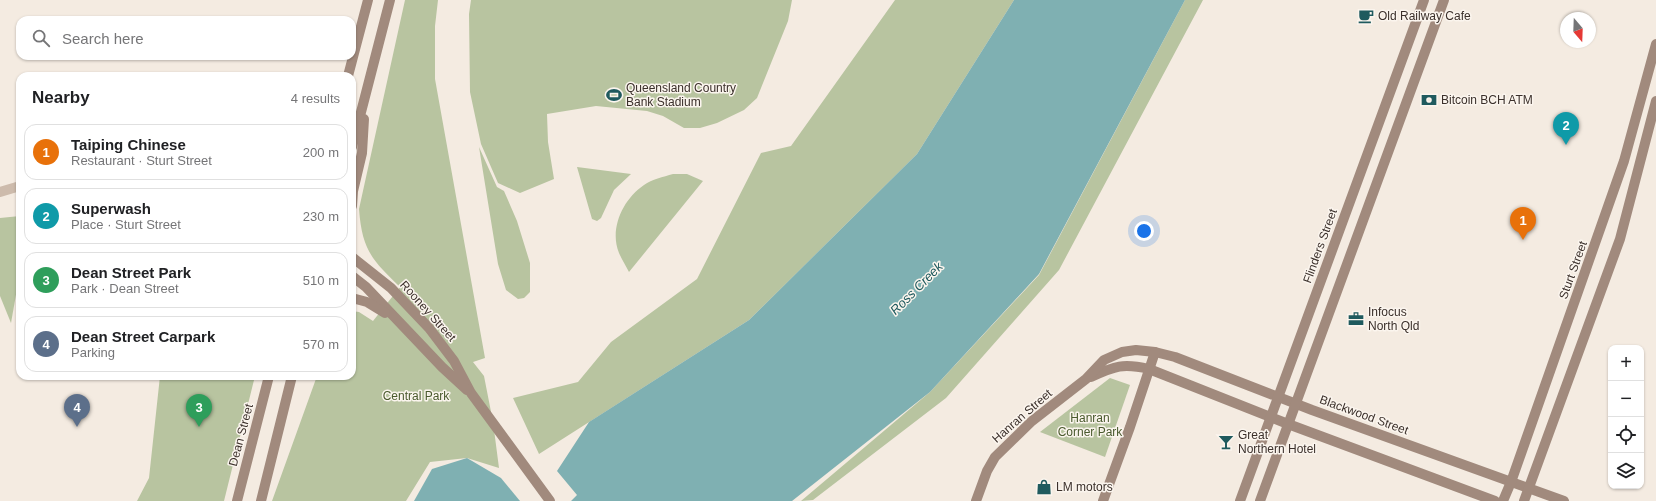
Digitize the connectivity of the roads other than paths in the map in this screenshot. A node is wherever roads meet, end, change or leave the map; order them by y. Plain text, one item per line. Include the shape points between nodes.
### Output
1 (368, 0) edge
2 (390, 0) edge
3 (1424, 0) edge
4 (1444, 0) edge
5 (1656, 44) edge
6 (356, 46) edge
7 (352, 60) edge
8 (349, 72) edge
9 (366, 95) junction
10 (1656, 101) edge
11 (356, 132) edge
12 (356, 178) edge
13 (16, 187) edge
14 (0, 192) edge
15 (16, 194) edge
16 (0, 196) edge
17 (356, 260) edge
18 (356, 279) edge
19 (356, 298) edge
20 (405, 326) junction
21 (1155, 352) junction
22 (1149, 369) junction
23 (1086, 379) junction
24 (268, 380) edge
25 (292, 380) edge
26 (471, 394) junction
27 (1277, 396) junction
28 (1295, 403) junction
29 (1270, 417) junction
30 (1288, 424) junction
31 (1511, 482) junction
32 (1529, 488) junction
33 (237, 501) edge
34 (261, 501) edge
35 (550, 501) edge
36 (976, 501) edge
37 (1103, 501) edge
38 (1240, 501) edge
39 (1260, 501) edge
40 (1495, 501) edge
41 (1503, 501) edge
42 (1524, 501) edge
43 (1564, 501) edge

1 - 6 main road
2 - 9 main road
3 - 27 main road, Flinders Street
4 - 28 main road
5 - 31 main road, Sturt Street via 1624,161
7 - 8 main road
9 - 11 main road
9 - 12 main road via 362,153
10 - 32 main road via 1620,239
13 - 14 street
15 - 16 street
17 - 26 main road, Rooney Street via 391,288 429,328 454,361
18 - 20 main road, Rooney Street
19 - 20 main road via 373,305
20 - 26 main road, Rooney Street via 442,367
21 - 22 main road
21 - 23 main road, Hanran Street via 1122,352 1104,360
21 - 27 main road, Blackwood Street via 1175,357
22 - 23 main road, Hanran Street via 1133,366 1112,367
22 - 29 main road
22 - 37 main road
23 - 36 main road, Hanran Street via 1032,421 995,457
24 - 33 main road, Dean Street
25 - 34 main road
26 - 35 main road, Rooney Street
27 - 28 main road, Blackwood Street
27 - 29 main road, Flinders Street
28 - 30 main road
28 - 31 main road, Blackwood Street
29 - 30 main road
29 - 38 main road, Flinders Street
30 - 39 main road
30 - 40 main road
31 - 32 main road, Blackwood Street
31 - 41 main road, Sturt Street
32 - 42 main road
32 - 43 main road, Blackwood Street

